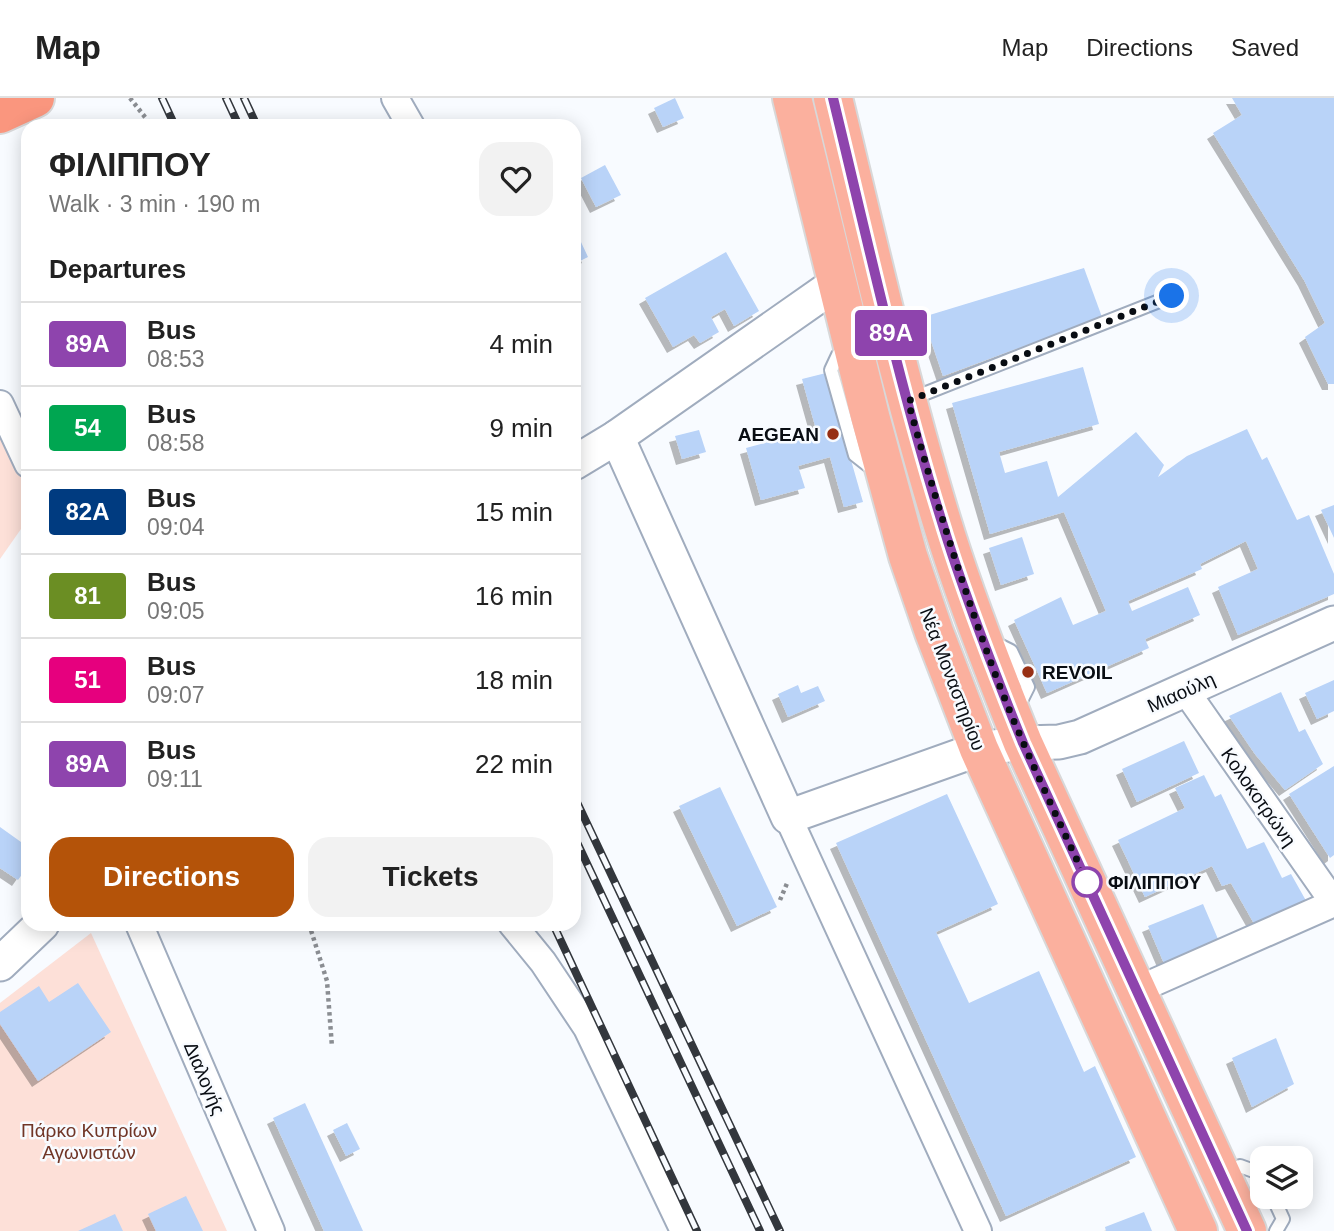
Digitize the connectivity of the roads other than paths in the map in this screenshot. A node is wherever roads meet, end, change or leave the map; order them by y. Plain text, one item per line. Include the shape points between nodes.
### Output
1 (35, 98) edge
2 (395, 98) edge
3 (792, 98) edge
4 (833, 98) edge
5 (0, 114) edge
6 (407, 119) edge
7 (837, 283) junction
8 (1172, 296) dead end
9 (838, 355) dead end
10 (908, 401) junction
11 (0, 404) edge
12 (617, 437) junction
13 (21, 449) edge
14 (581, 451) edge
15 (869, 466) dead end
16 (1334, 623) edge
17 (1000, 646) dead end
18 (1185, 691) junction
19 (1022, 699) dead end
20 (1023, 743) junction
21 (979, 749) junction
22 (788, 817) junction
23 (1334, 903) edge
24 (35, 931) edge
25 (142, 931) edge
26 (518, 931) edge
27 (0, 964) edge
28 (1137, 990) junction
29 (1240, 1166) dead end
30 (1250, 1170) edge
31 (1278, 1209) edge
32 (271, 1231) edge
33 (684, 1231) edge
34 (978, 1231) edge
35 (1198, 1231) edge
36 (1247, 1231) edge
37 (1276, 1231) edge

1 - 5 highway
2 - 6 street
3 - 7 main road, Νέα Μοναστηρίου
4 - 10 main road
7 - 12 street
7 - 21 main road, Νέα Μοναστηρίου via 908,556
8 - 10 lane
9 - 15 lane via 831,370 855,455
10 - 20 main road via 941,520
11 - 13 street
12 - 14 street
12 - 22 street
16 - 18 street, Μιαούλη
17 - 19 lane via 1011,651 1028,687
18 - 20 street, Μιαούλη via 1080,737
18 - 23 street, Κολοκοτρώνη
20 - 21 street, Μιαούλη
20 - 28 main road
21 - 22 street, Μιαούλη
21 - 35 main road, Νέα Μοναστηρίου
22 - 34 street
23 - 28 street
24 - 27 street
25 - 32 street, Διαλογής
26 - 33 street via 587,1028
28 - 36 main road
29 - 30 lane
31 - 37 lane via 1283,1219

